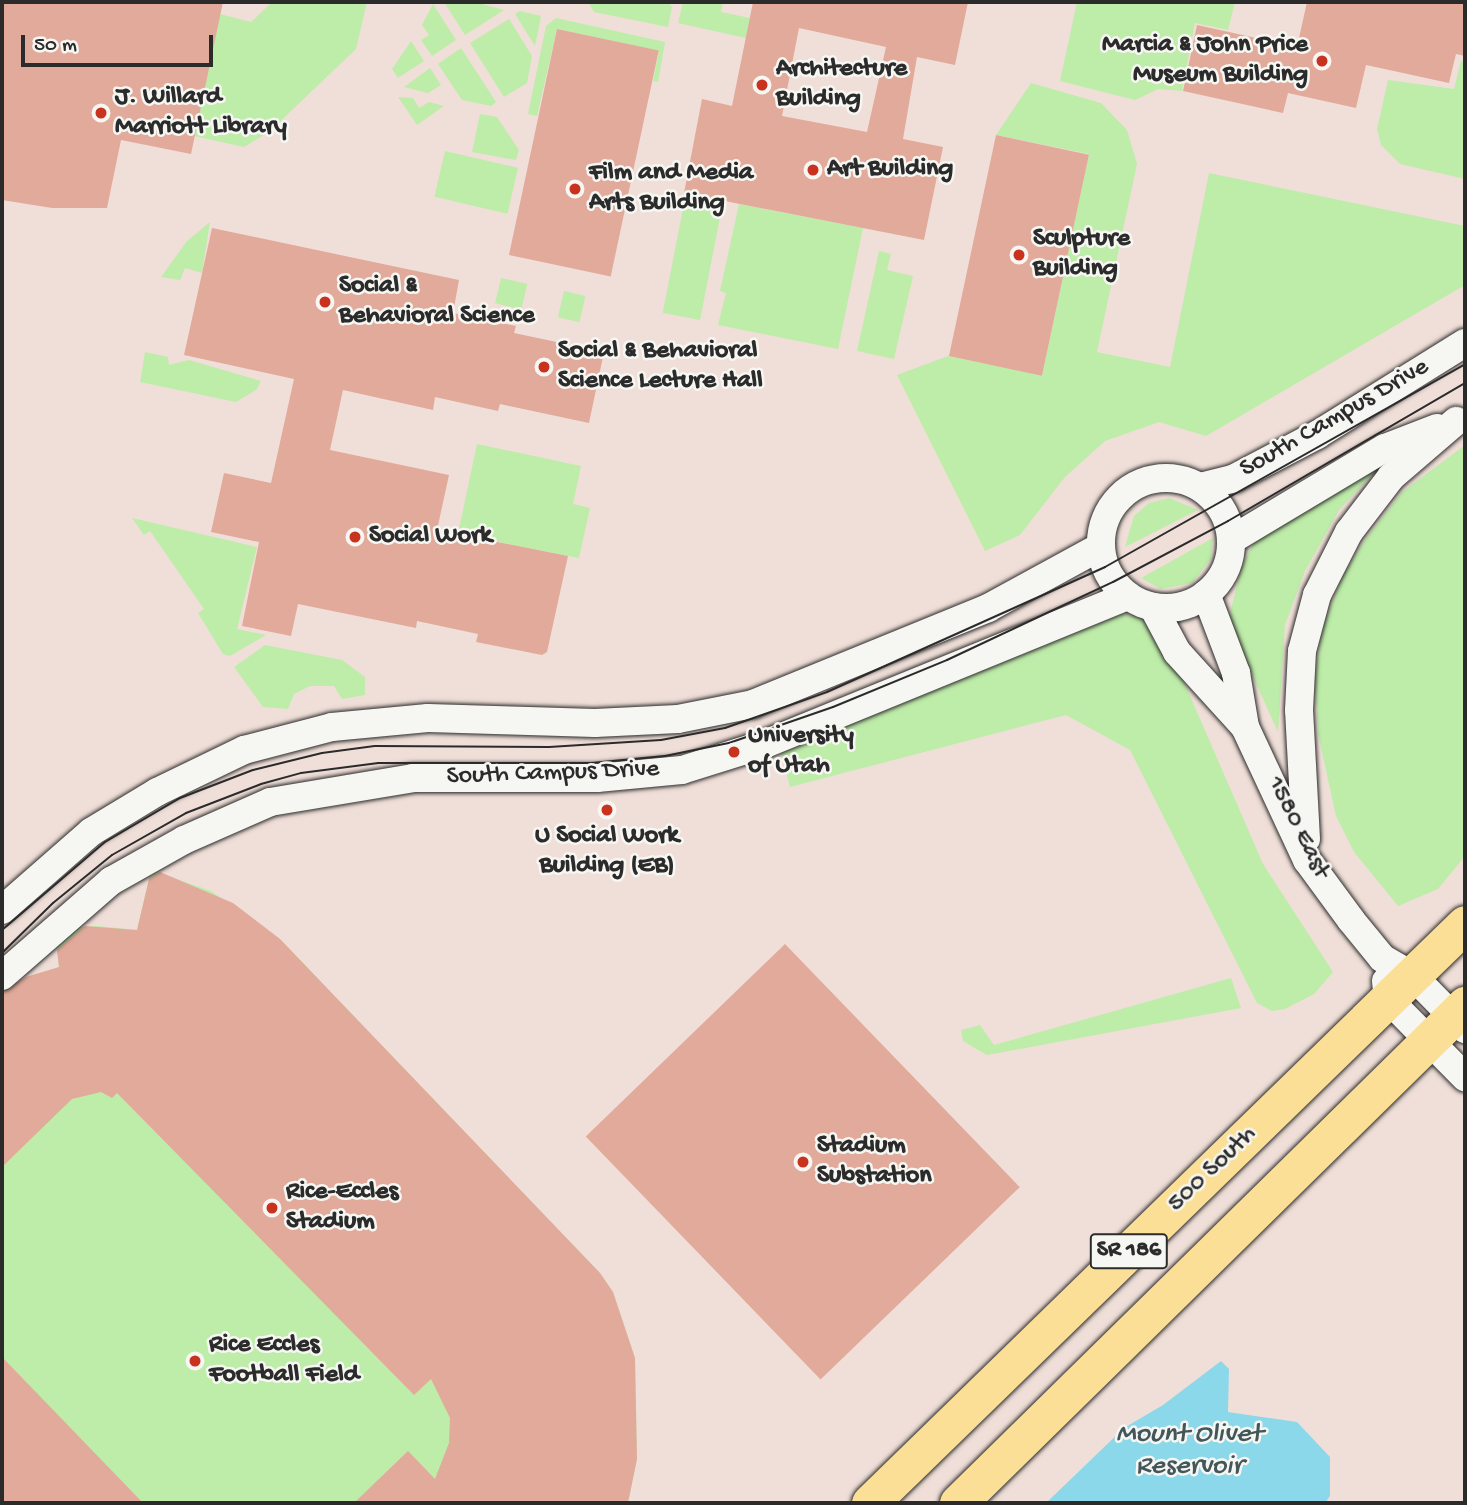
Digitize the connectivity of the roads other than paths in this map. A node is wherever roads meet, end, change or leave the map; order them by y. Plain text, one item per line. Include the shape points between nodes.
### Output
1 (1465, 343) edge
2 (1461, 419) edge
3 (1200, 487) junction
4 (1231, 540) junction
5 (1100, 547) junction
6 (1206, 594) junction
7 (1141, 602) junction
8 (1245, 727) junction
9 (1307, 860) junction
10 (2, 910) edge
11 (1465, 924) edge
12 (2, 976) edge
13 (1394, 977) junction
14 (1453, 1023) edge
15 (1465, 1077) edge
16 (870, 1503) edge
17 (958, 1503) edge

1 - 3 street, South Campus Drive via 1317,435 1236,478
2 - 4 street, South Campus Drive via 1385,448
2 - 9 street via 1391,477 1349,532 1317,595 1301,651
3 - 4 street via 1220,506
3 - 5 street via 1166,478 1132,487 1114,502 1103,523
4 - 6 street via 1220,579
5 - 7 street via 1113,582
5 - 10 street, South Campus Drive via 988,608 753,704 678,719 595,723 428,718 343,726 244,750 157,792 91,832
6 - 7 street via 1172,608
6 - 8 street, 1580 East via 1236,673
7 - 8 street, 1580 East via 1177,652
7 - 12 street, South Campus Drive via 765,744 682,769 597,778 413,778 270,802 184,840 111,881
8 - 9 street, 1580 East
9 - 13 street, 1580 East
11 - 13 main road, 500 South / SR 186
13 - 14 street, 1580 East
13 - 16 main road, 500 South / SR 186
14 - 15 street, 1580 East
14 - 17 main road, SR 186

